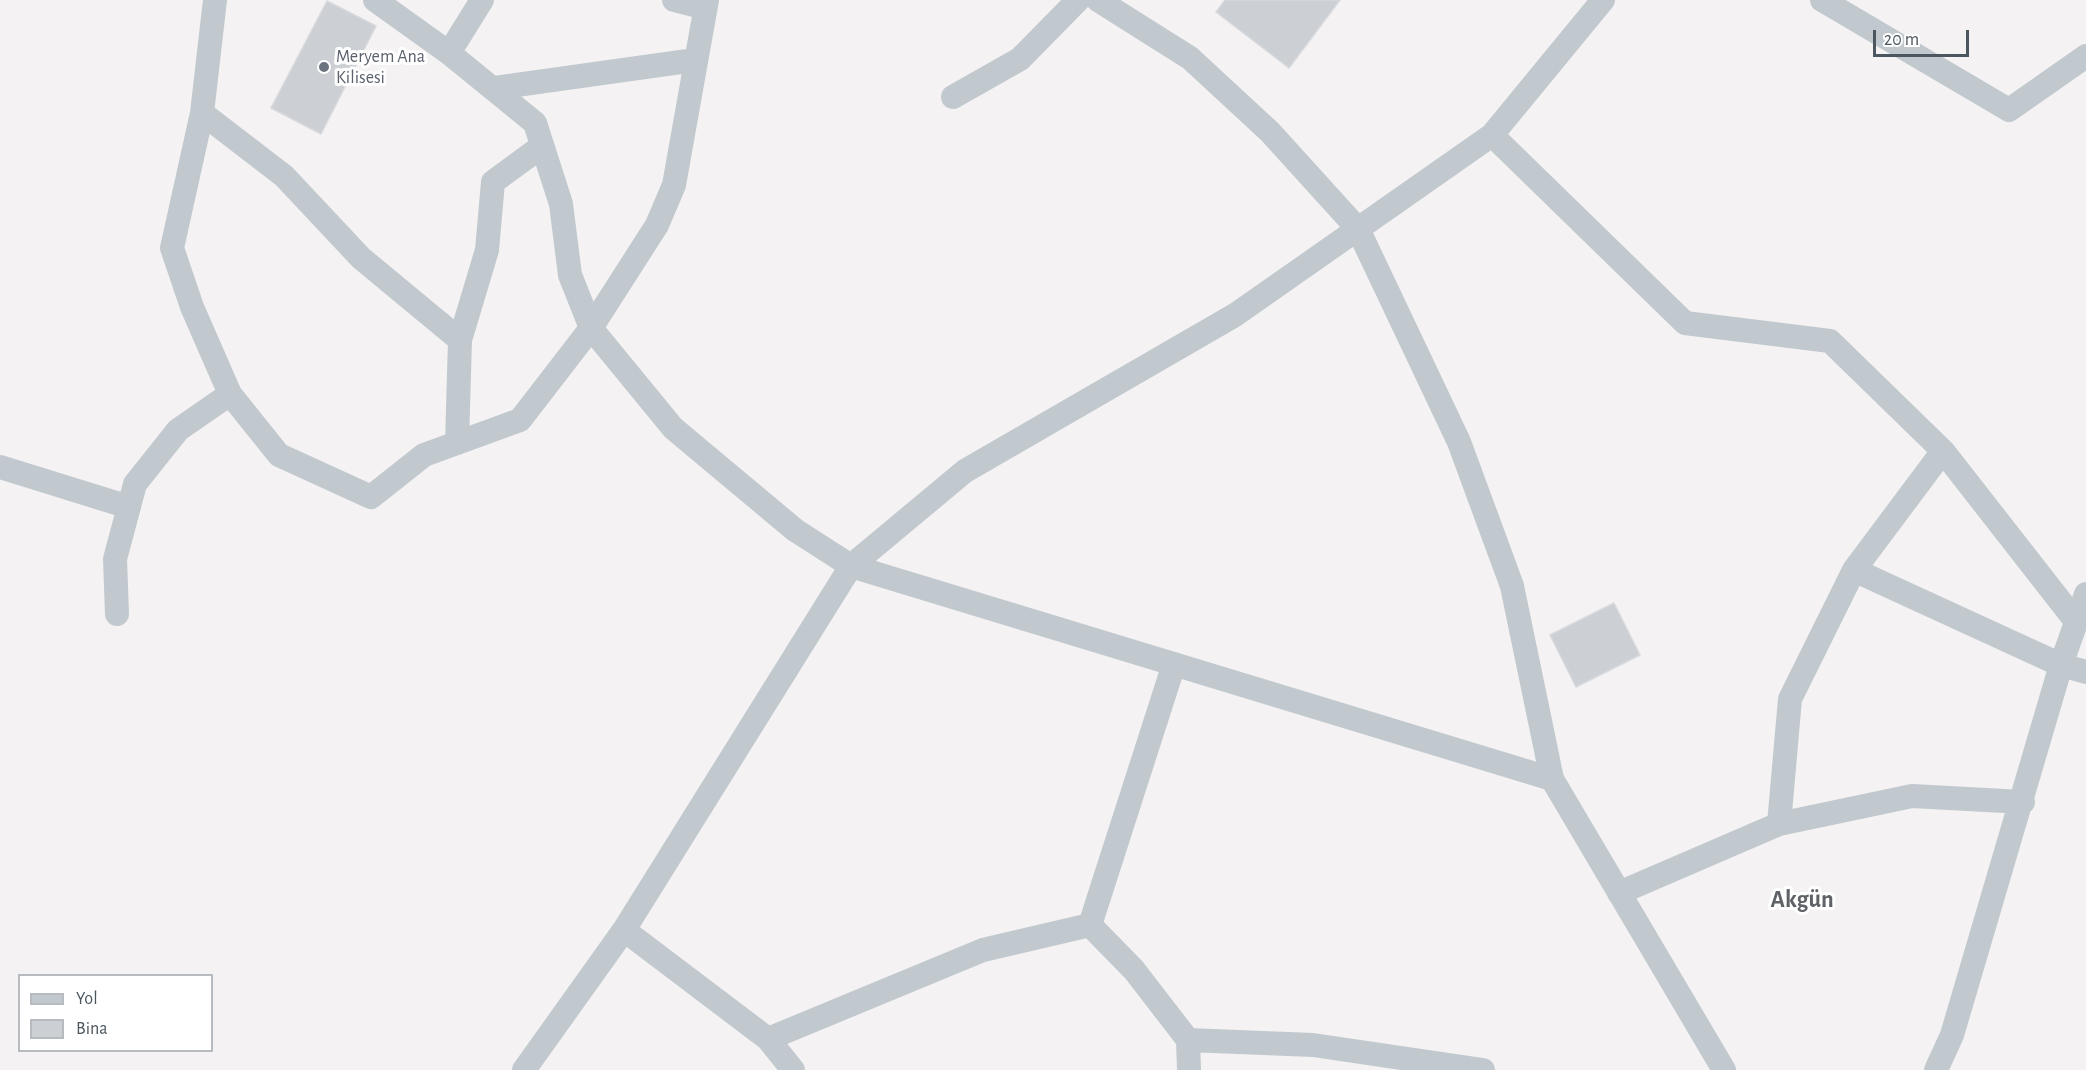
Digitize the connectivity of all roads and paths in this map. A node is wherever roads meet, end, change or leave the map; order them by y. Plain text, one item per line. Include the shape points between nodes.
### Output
1 (215, 0) edge
2 (375, 0) edge
3 (482, 0) edge
4 (674, 0) edge
5 (1078, 0) edge
6 (1098, 0) edge
7 (1603, 0) edge
8 (1822, 0) edge
9 (706, 4) edge
10 (448, 53) junction
11 (2086, 56) edge
12 (695, 60) junction
13 (495, 88) junction
14 (953, 97) dead end
15 (202, 113) junction
16 (1492, 135) junction
17 (542, 146) junction
18 (1358, 230) junction
19 (591, 328) junction
20 (460, 340) junction
21 (230, 394) junction
22 (457, 443) junction
23 (1943, 451) junction
24 (0, 467) edge
25 (129, 507) junction
26 (851, 566) junction
27 (1854, 570) junction
28 (2086, 594) edge
29 (117, 614) dead end
30 (2075, 620) junction
31 (1174, 664) junction
32 (2061, 665) junction
33 (2086, 672) edge
34 (1552, 779) junction
35 (2023, 802) junction
36 (1779, 824) junction
37 (1619, 892) junction
38 (1090, 925) junction
39 (624, 930) junction
40 (768, 1039) junction
41 (1188, 1040) junction
42 (524, 1070) edge
43 (793, 1070) edge
44 (1189, 1070) edge
45 (1483, 1070) edge
46 (1724, 1070) edge
47 (1936, 1070) edge

1 - 15 street
2 - 10 street
3 - 10 street
4 - 9 street
5 - 14 street via 1020,59
6 - 18 street via 1190,58 1270,132
7 - 16 street
8 - 11 street via 2010,110
9 - 12 street
10 - 13 street
12 - 13 street
12 - 19 street via 674,185 657,225
13 - 17 street via 535,123
15 - 20 street via 284,176 361,258
15 - 21 street via 172,248 192,307
16 - 18 street
16 - 23 street via 1685,324 1830,342
17 - 19 street via 561,204 570,275
17 - 20 street via 493,182 487,250
18 - 26 street via 1235,315 965,471
18 - 34 street via 1459,442 1512,586
19 - 22 street via 520,420
19 - 26 street via 674,428 795,530
20 - 22 street
21 - 22 street via 279,455 371,497 424,455
21 - 25 street via 178,430 135,484
23 - 27 street
23 - 30 street
24 - 25 street
25 - 29 street via 115,559
26 - 31 street
26 - 39 street
27 - 32 street
27 - 36 street via 1790,699
28 - 30 street
30 - 32 street
31 - 34 street
31 - 38 street
32 - 33 street
32 - 35 street
34 - 37 street
35 - 36 street via 1912,796
35 - 47 street via 1952,1035
36 - 37 street
37 - 46 street
38 - 40 street via 983,950
38 - 41 street via 1134,970
39 - 40 street
39 - 42 street
40 - 43 street
41 - 44 street
41 - 45 street via 1312,1045

